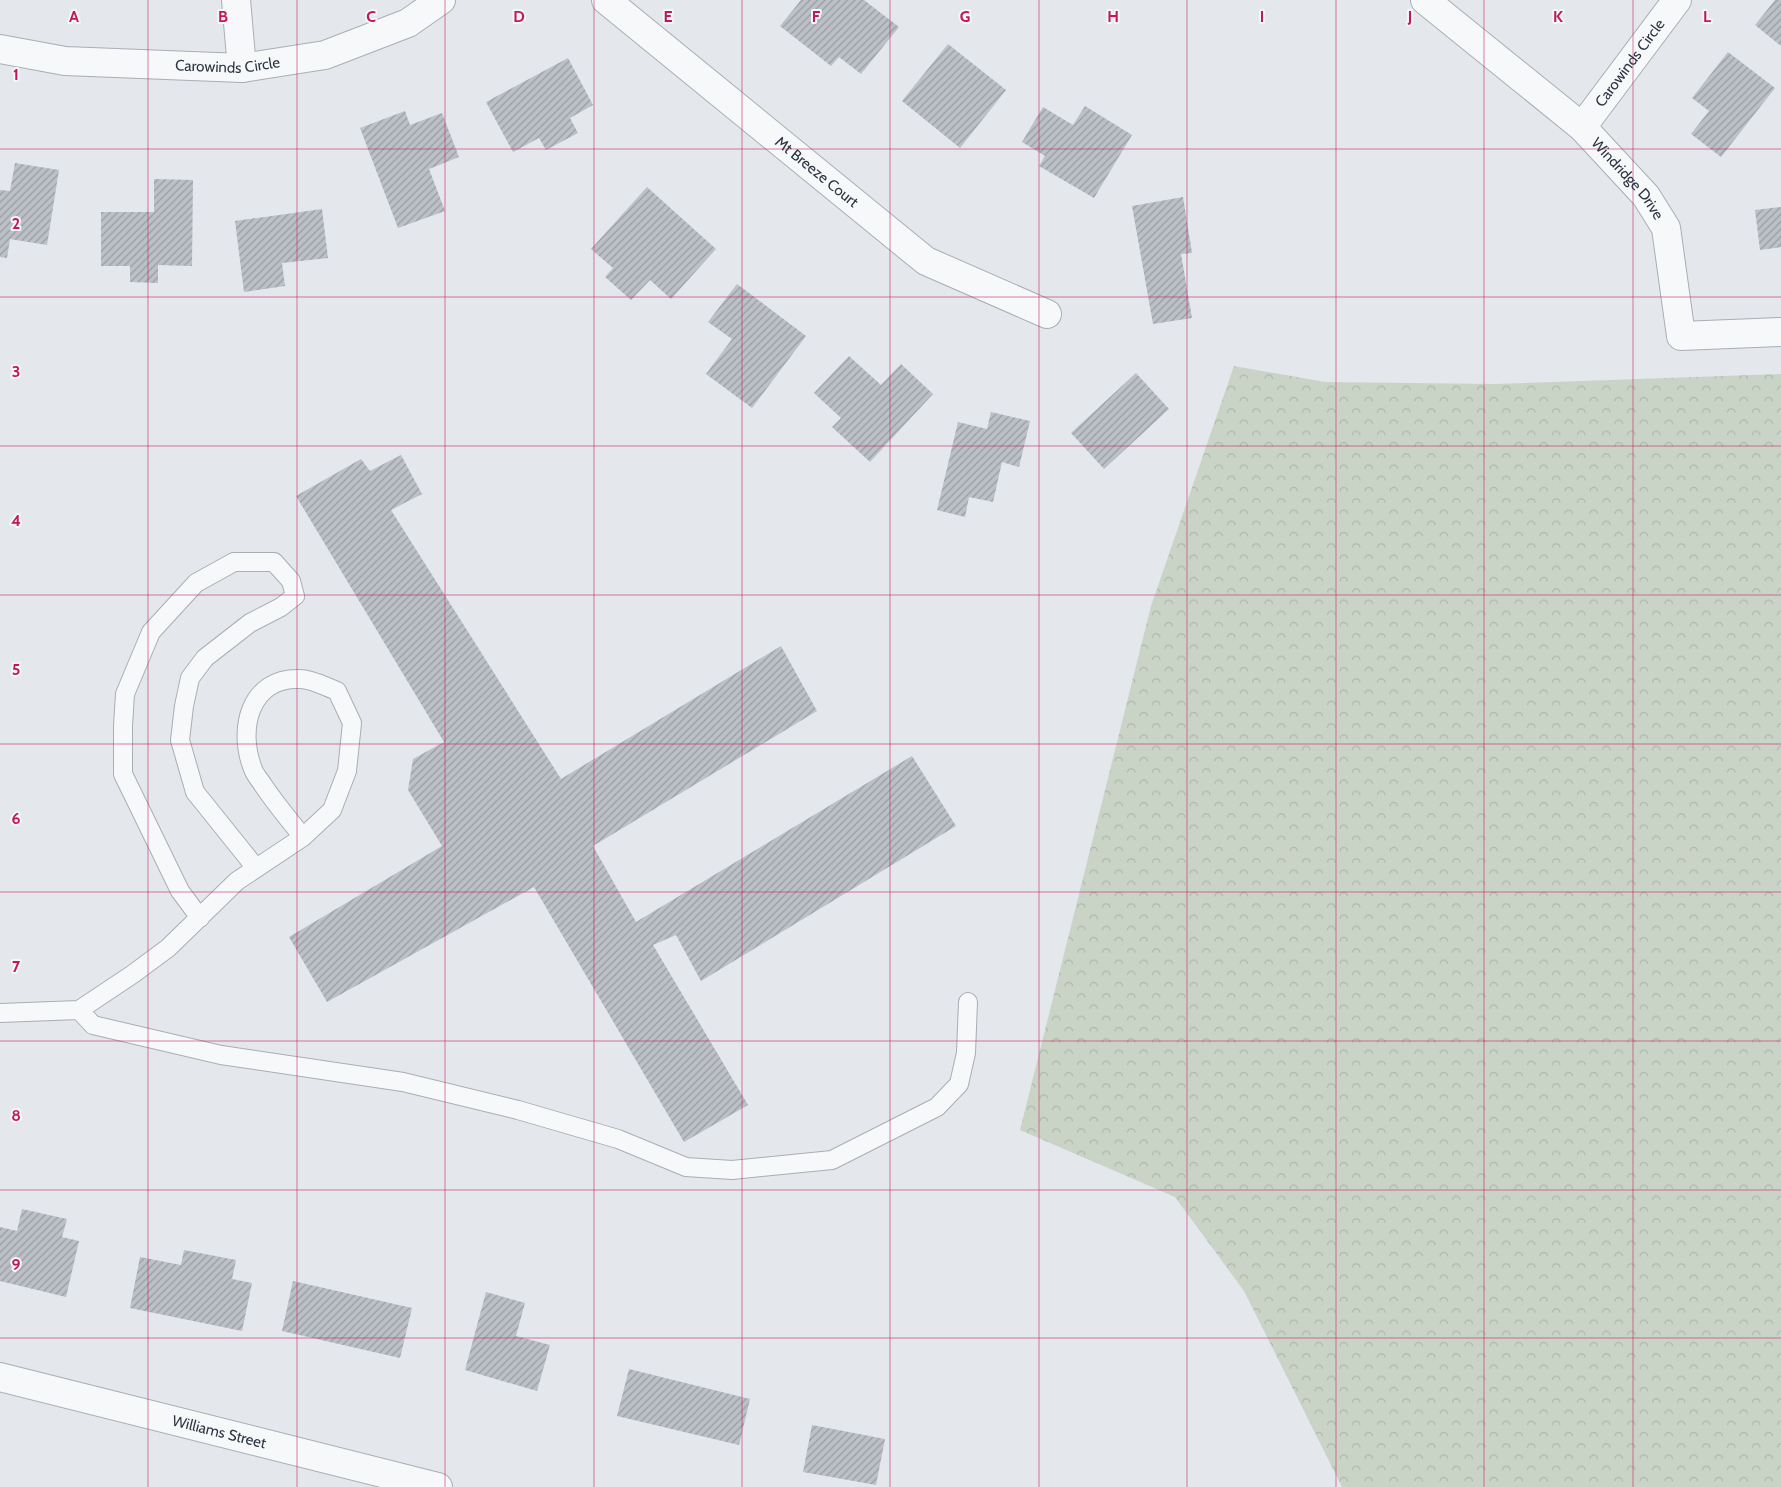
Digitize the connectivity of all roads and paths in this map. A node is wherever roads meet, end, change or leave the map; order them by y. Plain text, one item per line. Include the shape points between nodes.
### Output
1 (236, 0) edge
2 (441, 0) edge
3 (606, 0) edge
4 (1425, 0) edge
5 (1677, 0) edge
6 (0, 49) edge
7 (242, 68) junction
8 (1582, 127) junction
9 (1047, 314) dead end
10 (1781, 332) edge
11 (303, 838) junction
12 (256, 868) junction
13 (200, 918) junction
14 (968, 1002) dead end
15 (80, 1010) junction
16 (0, 1013) edge
17 (0, 1378) edge
18 (438, 1487) edge

1 - 7 street
2 - 7 street, Carowinds Circle via 408,23 325,55
3 - 9 street, Mt Breeze Court via 926,261
4 - 8 street, Windridge Drive
5 - 8 street, Carowinds Circle
6 - 7 street, Carowinds Circle via 65,61
8 - 10 street, Windridge Drive via 1646,196 1666,228 1681,336
11 - 11 lane via 332,810 347,771 352,722 337,691 302,679 279,681 259,694 247,728 247,749 253,771
11 - 12 lane
12 - 13 lane via 237,881
12 - 13 lane via 194,792 180,740 190,678 204,658 250,623 295,596 291,581 274,562 234,562 196,582 151,632 125,694 123,774 180,892
13 - 15 lane via 168,948
14 - 15 lane via 966,1053 959,1084 937,1107 832,1160 732,1170 686,1167 618,1139 403,1082 221,1055 102,1027 92,1024
15 - 16 lane
17 - 18 street, Williams Street

